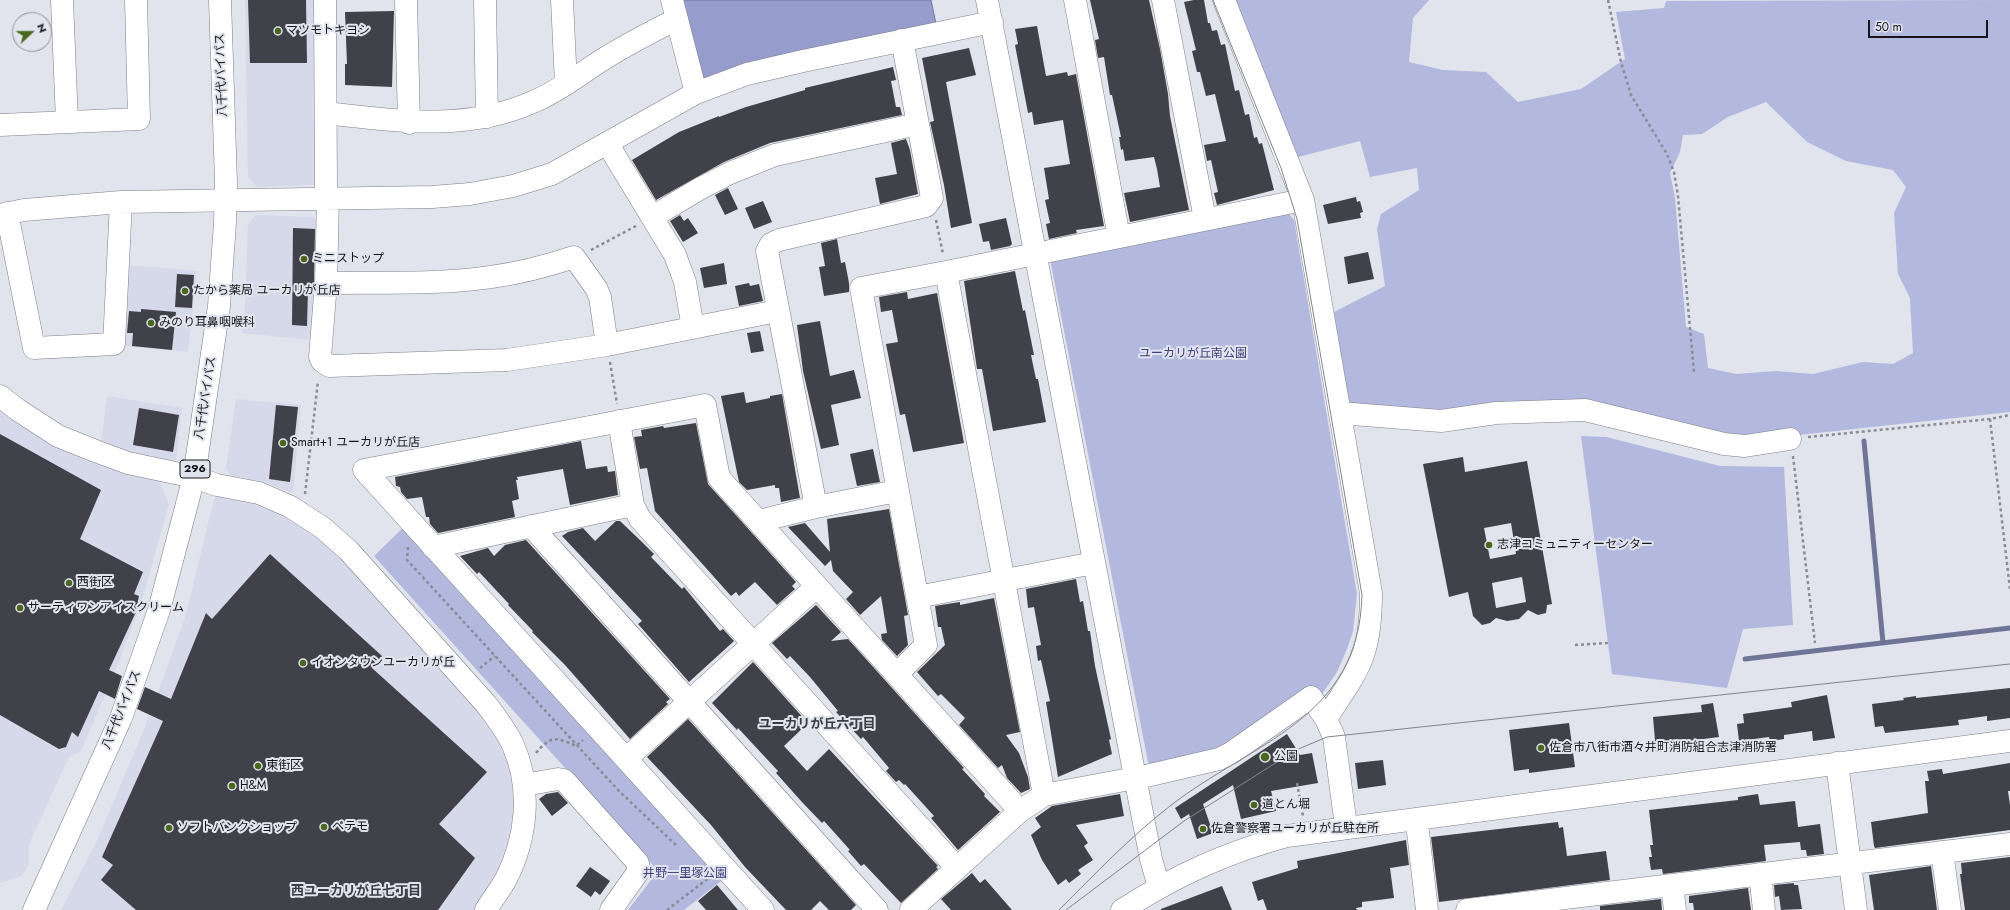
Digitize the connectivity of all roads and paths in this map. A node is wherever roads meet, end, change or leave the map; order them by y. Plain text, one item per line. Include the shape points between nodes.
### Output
1 (62, 0) edge
2 (136, 0) edge
3 (220, 0) edge
4 (325, 0) edge
5 (406, 0) edge
6 (485, 0) edge
7 (562, 0) edge
8 (987, 0) edge
9 (1075, 0) edge
10 (1163, 0) edge
11 (1224, 0) edge
12 (1608, 0) edge
13 (674, 10) edge
14 (992, 22) junction
15 (902, 40) junction
16 (566, 84) junction
17 (696, 93) junction
18 (326, 113) junction
19 (487, 117) junction
20 (67, 122) junction
21 (409, 123) junction
22 (918, 124) junction
23 (0, 125) edge
24 (607, 143) junction
25 (328, 198) junction
26 (932, 198) junction
27 (1303, 200) junction
28 (225, 201) junction
29 (121, 202) junction
30 (4, 214) edge
31 (652, 217) junction
32 (1205, 219) junction
33 (1119, 236) junction
34 (1035, 254) junction
35 (574, 257) junction
36 (946, 272) junction
37 (326, 283) junction
38 (777, 311) junction
39 (693, 328) junction
40 (607, 345) junction
41 (320, 357) junction
42 (1694, 372) dead end
43 (0, 396) edge
44 (1340, 413) junction
45 (2010, 416) edge
46 (1990, 419) junction
47 (619, 421) junction
48 (1790, 439) junction
49 (194, 477) junction
50 (897, 491) junction
51 (304, 502) dead end
52 (633, 505) junction
53 (816, 507) junction
54 (759, 521) junction
55 (531, 526) junction
56 (433, 547) junction
57 (407, 560) dead end
58 (1094, 563) junction
59 (1004, 581) junction
60 (817, 586) junction
61 (2010, 589) edge
62 (917, 597) junction
63 (1815, 642) dead end
64 (1608, 643) dead end
65 (753, 644) junction
66 (1575, 645) dead end
67 (897, 674) junction
68 (690, 701) junction
69 (1326, 719) junction
70 (2010, 741) edge
71 (576, 746) junction
72 (535, 754) dead end
73 (626, 759) junction
74 (1837, 762) junction
75 (1135, 778) junction
76 (1297, 783) dead end
77 (524, 785) junction
78 (1044, 794) junction
79 (1020, 811) junction
80 (1303, 816) dead end
81 (1346, 826) junction
82 (1418, 832) dead end
83 (2010, 844) edge
84 (681, 850) dead end
85 (1942, 852) junction
86 (1850, 864) junction
87 (957, 868) junction
88 (712, 871) junction
89 (1760, 874) junction
90 (1672, 885) junction
91 (1159, 887) junction
92 (1587, 903) edge
93 (1503, 908) edge
94 (916, 909) edge
95 (34, 910) edge
96 (486, 910) edge
97 (611, 910) edge
98 (667, 910) edge
99 (763, 910) edge
100 (877, 910) edge
101 (1122, 910) edge
102 (1427, 910) edge
103 (1467, 910) edge
104 (1675, 910) edge
105 (1764, 910) edge
106 (1856, 910) edge
107 (1950, 910) edge

1 - 20 main road
2 - 20 main road via 139,119
3 - 28 main road, 八千代バイパス / 296
4 - 18 main road
5 - 21 main road
6 - 19 main road
7 - 16 main road
8 - 14 main road
9 - 33 main road
10 - 32 main road
11 - 27 main road
12 - 42 path via 1631,95 1667,154 1674,172
13 - 16 main road via 635,40
13 - 17 main road
14 - 15 main road
14 - 34 main road
15 - 17 main road via 748,74
15 - 22 main road
16 - 19 main road via 536,101 512,111
17 - 24 main road
18 - 21 main road
18 - 25 main road
19 - 21 main road via 469,121
20 - 23 main road
22 - 26 main road
22 - 31 main road via 775,155 730,173
24 - 25 main road via 552,174 513,186 470,194 432,197
24 - 31 main road
25 - 28 main road
25 - 37 main road
26 - 36 path
26 - 38 main road via 926,206 771,244 767,251
27 - 32 main road
27 - 44 main road
28 - 29 main road
28 - 49 main road, 八千代バイパス / 296 via 219,306
29 - 30 main road
29 - 30 main road via 114,344 34,348
31 - 35 path via 614,240
31 - 39 main road via 675,255 685,282
32 - 33 main road
33 - 34 main road
34 - 36 main road
34 - 58 main road
35 - 37 main road via 534,270 454,281
35 - 40 main road via 600,297
36 - 50 main road via 861,288
36 - 59 main road
37 - 41 main road
38 - 39 main road
38 - 53 main road
39 - 40 main road
40 - 41 main road via 507,360 334,368
40 - 47 path
41 - 51 path
43 - 49 main road via 58,436 128,463
44 - 48 main road via 1441,421 1496,414 1585,410 1724,444 1745,446
44 - 69 main road via 1371,593 1371,615 1363,654
45 - 46 path
46 - 48 path
46 - 61 path
47 - 52 main road
47 - 54 main road via 705,405 719,478
47 - 56 main road via 364,470
48 - 63 path
49 - 77 main road via 217,485 259,493 291,508 323,528 349,551 500,722 513,745
49 - 95 main road, 八千代バイパス / 296 via 160,610 121,718
50 - 53 main road
50 - 62 main road
52 - 55 main road
52 - 65 main road via 640,519
53 - 54 main road
54 - 60 main road
55 - 56 main road
55 - 68 main road
56 - 73 main road
57 - 71 path
58 - 59 main road
58 - 75 main road
59 - 62 main road
59 - 78 main road
60 - 65 main road
60 - 67 main road
62 - 67 main road via 926,645
64 - 66 path
65 - 68 main road
65 - 87 main road
67 - 79 main road
68 - 73 main road
68 - 100 main road
69 - 75 main road via 1311,698 1220,759
69 - 81 main road via 1334,737
70 - 74 main road
71 - 72 path via 562,739 551,739
71 - 84 path
73 - 88 main road
74 - 81 main road
74 - 86 main road
75 - 78 main road
75 - 91 main road
76 - 80 path
77 - 96 main road via 524,824 520,843 506,880
77 - 97 main road via 558,778 564,780 638,863 638,872
78 - 79 main road
79 - 87 main road
81 - 91 main road via 1287,836 1247,847 1198,867
82 - 102 main road
83 - 85 main road
85 - 86 main road
85 - 107 main road
86 - 89 main road
86 - 106 main road
87 - 94 main road
88 - 98 path
88 - 99 main road
89 - 90 main road
89 - 105 main road
90 - 92 main road
90 - 104 main road
91 - 101 main road
92 - 93 main road
93 - 103 main road

